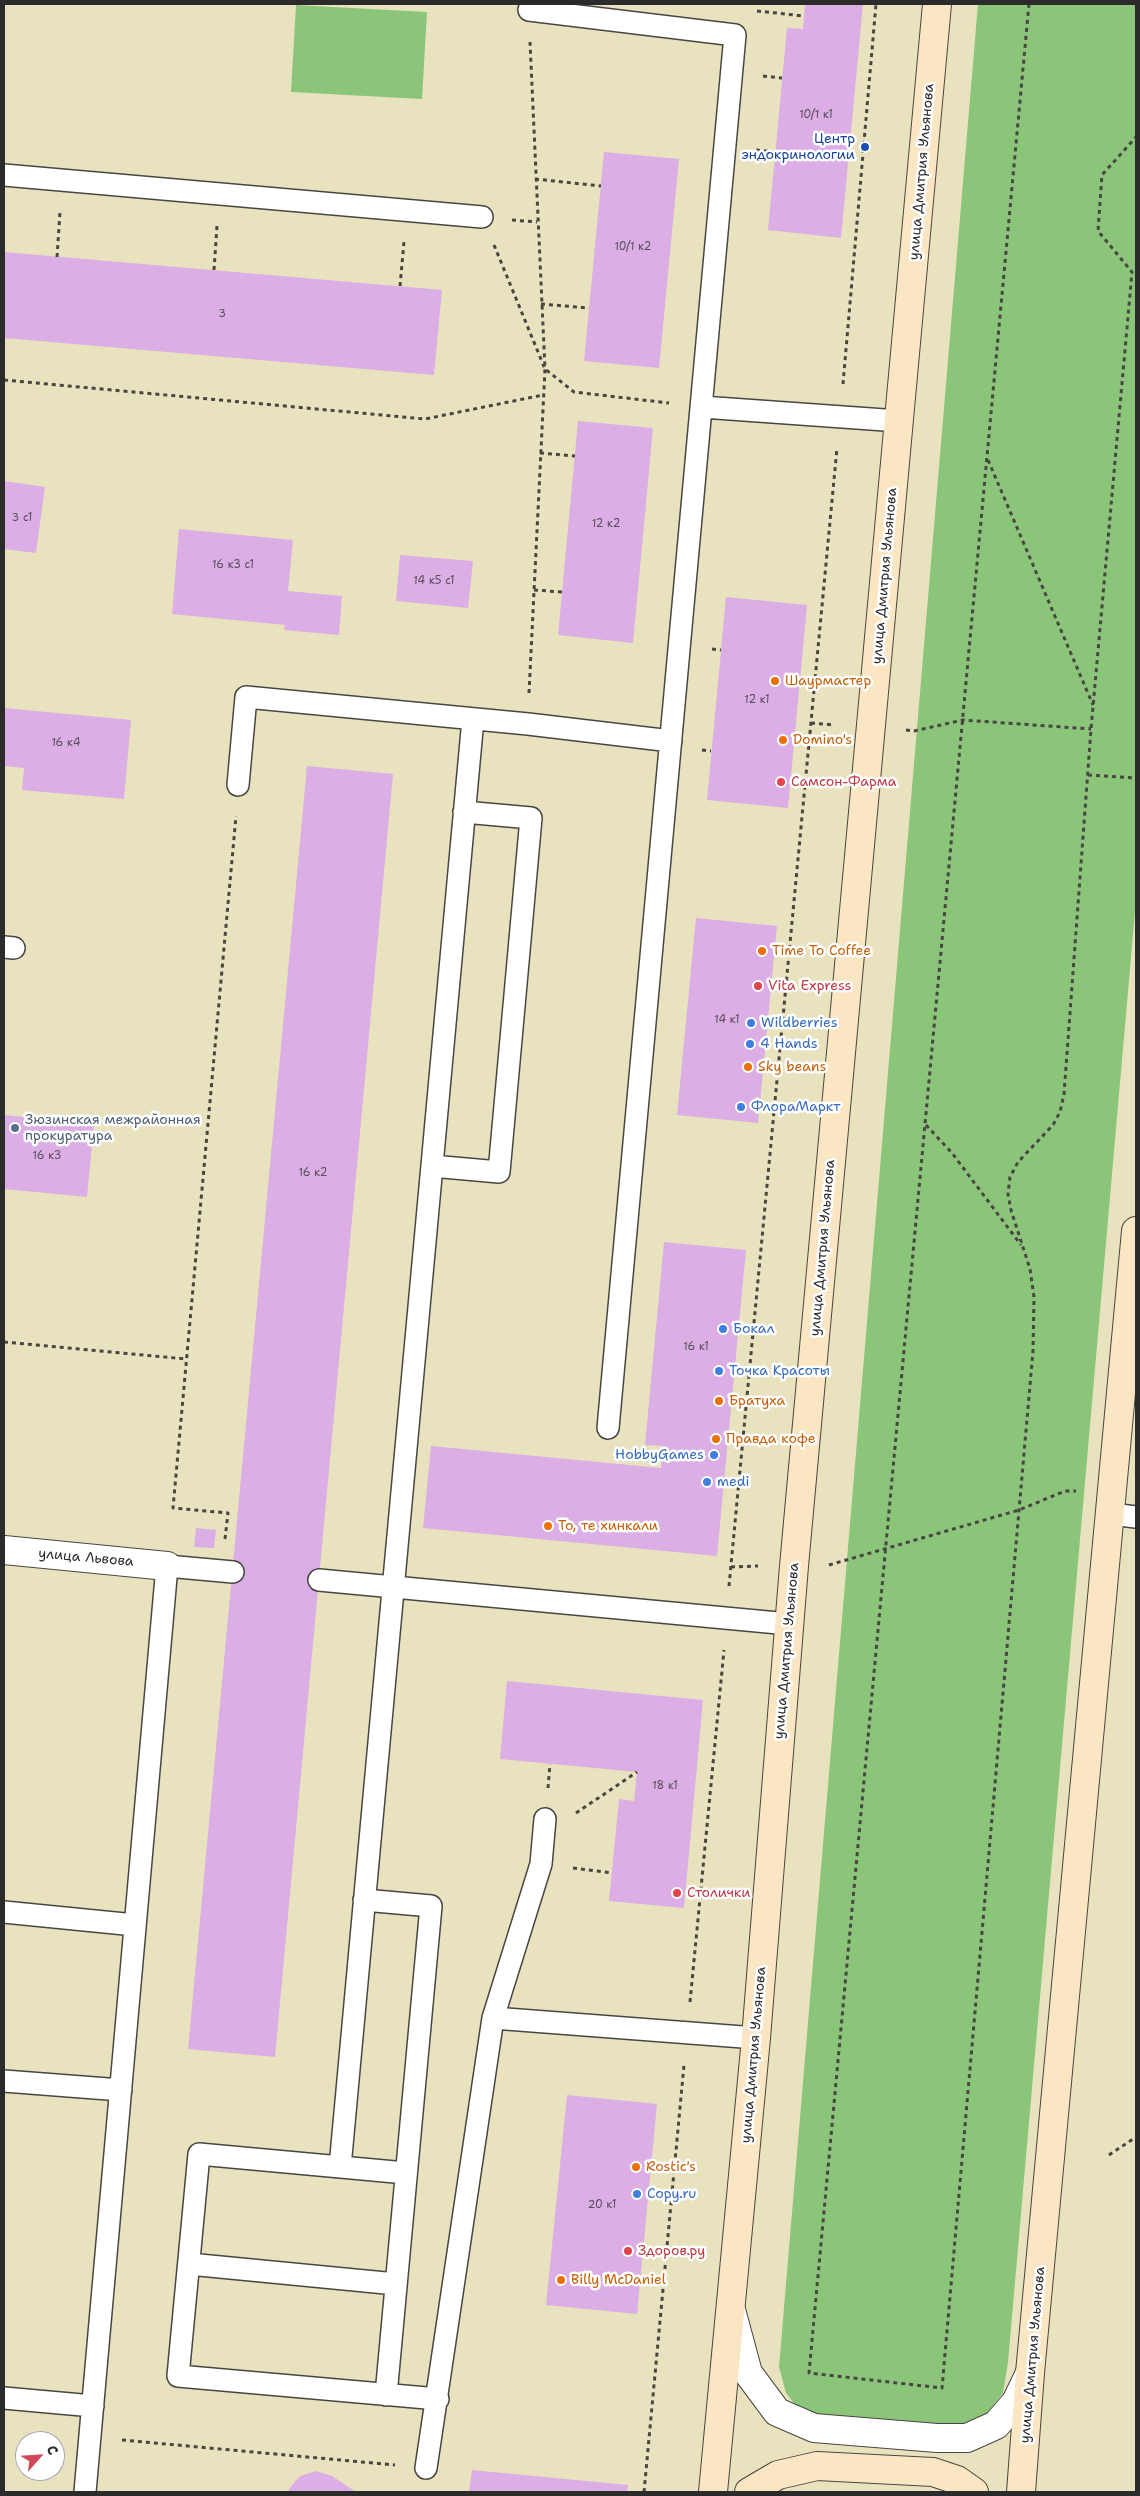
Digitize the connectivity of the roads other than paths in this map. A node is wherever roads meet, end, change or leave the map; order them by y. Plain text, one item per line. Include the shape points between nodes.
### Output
1 (937, 4) edge
2 (529, 10) road end
3 (4, 175) edge
4 (482, 217) road end
5 (702, 407) junction
6 (899, 421) junction
7 (473, 719) junction
8 (671, 741) junction
9 (238, 785) road end
10 (464, 812) junction
11 (432, 1166) junction
12 (1136, 1231) edge
13 (608, 1428) dead end
14 (1120, 1509) edge
15 (4, 1550) edge
16 (167, 1566) junction
17 (228, 1571) road end
18 (319, 1580) dead end
19 (393, 1587) junction
20 (789, 1624) junction
21 (545, 1819) road end
22 (364, 1900) junction
23 (4, 1912) edge
24 (135, 1925) junction
25 (493, 2018) junction
26 (756, 2038) junction
27 (4, 2081) edge
28 (121, 2090) junction
29 (340, 2167) junction
30 (406, 2173) junction
31 (189, 2264) junction
32 (396, 2284) junction
33 (730, 2308) junction
34 (1030, 2373) junction
35 (386, 2396) junction
36 (4, 2398) edge
37 (438, 2399) junction
38 (93, 2406) junction
39 (426, 2468) road end
40 (85, 2492) edge
41 (713, 2492) edge
42 (749, 2492) edge
43 (974, 2492) edge
44 (1021, 2492) edge

1 - 6 main road, улица Дмитрия Ульянова
2 - 5 lane via 735,35
3 - 4 lane
5 - 6 lane
5 - 8 lane
6 - 20 main road, улица Дмитрия Ульянова
7 - 8 lane
7 - 9 lane via 246,698
7 - 10 lane
8 - 13 lane
10 - 11 lane
10 - 11 lane via 531,818 499,1172
11 - 19 lane
12 - 14 main road, улица Дмитрия Ульянова
14 - 34 main road, улица Дмитрия Ульянова
15 - 16 street, улица Львова
16 - 17 lane
16 - 24 lane
18 - 19 lane
19 - 20 lane
19 - 22 lane
20 - 26 main road, улица Дмитрия Ульянова
21 - 25 lane via 541,1864
22 - 29 lane
22 - 30 lane via 430,1906
23 - 24 lane
24 - 28 lane
25 - 26 lane
25 - 37 lane
26 - 33 main road, улица Дмитрия Ульянова
27 - 28 lane
28 - 38 lane
29 - 30 lane
29 - 31 lane via 199,2154
30 - 32 lane
31 - 32 lane
31 - 35 lane via 178,2376
32 - 35 lane
33 - 34 street via 748,2373 777,2412 814,2428 967,2438 996,2425 1016,2402
33 - 41 main road, улица Дмитрия Ульянова
34 - 44 main road, улица Дмитрия Ульянова
35 - 37 lane
36 - 38 lane
37 - 39 lane
38 - 40 lane
42 - 43 main road via 778,2475 817,2466 934,2472 957,2480

